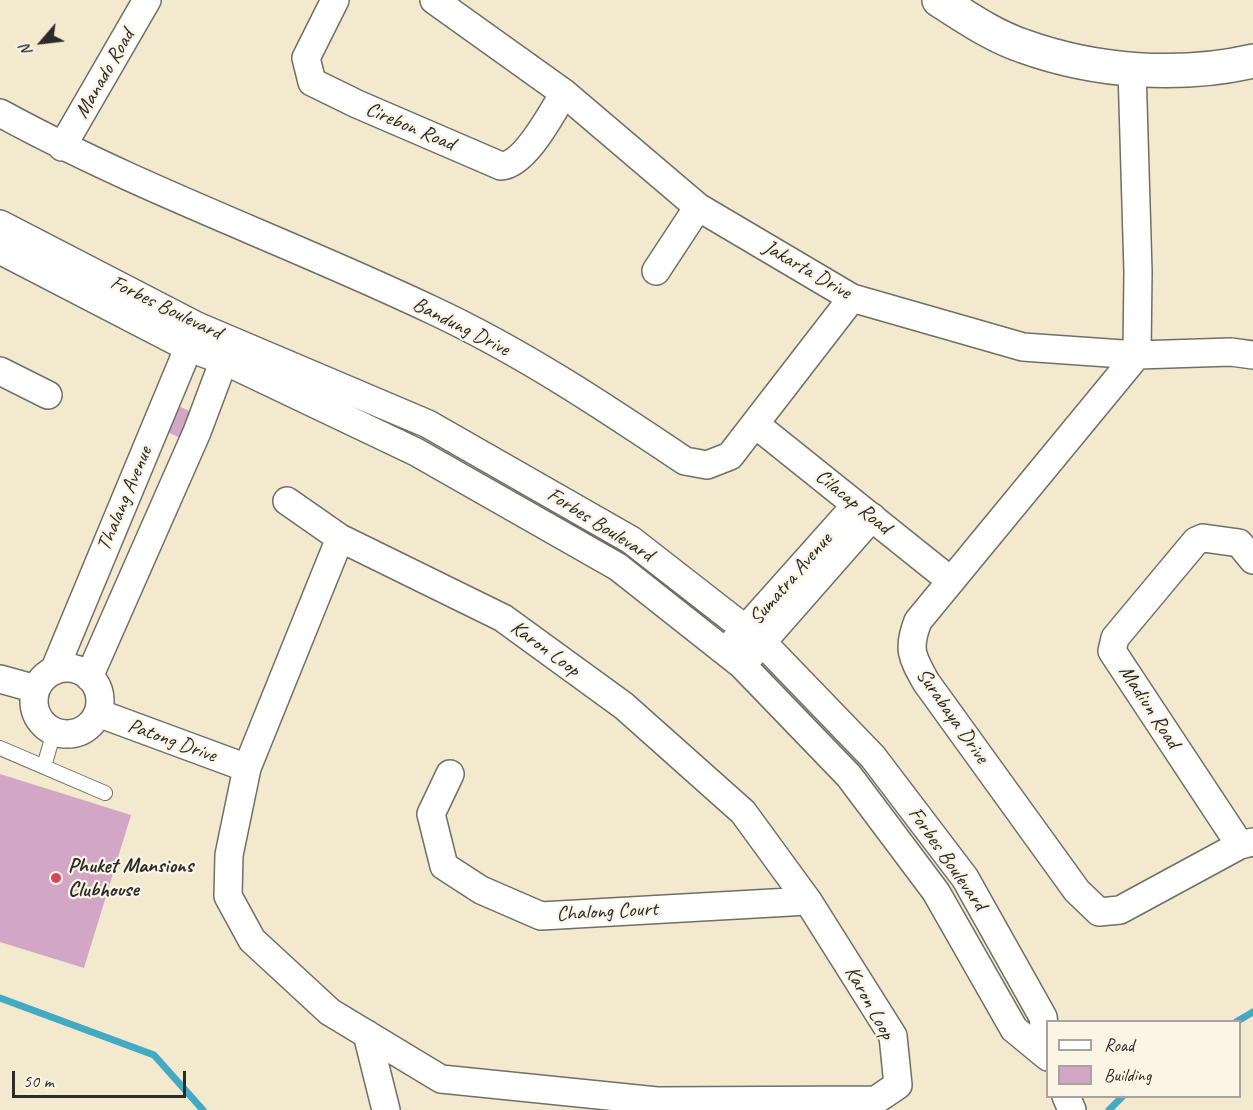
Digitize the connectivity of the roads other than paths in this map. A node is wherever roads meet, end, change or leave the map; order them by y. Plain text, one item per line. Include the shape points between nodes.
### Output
1 (147, 0) edge
2 (335, 0) edge
3 (434, 0) edge
4 (939, 0) edge
5 (1253, 61) edge
6 (1132, 69) junction
7 (564, 93) junction
8 (0, 113) edge
9 (62, 147) junction
10 (698, 207) junction
11 (0, 224) edge
12 (0, 250) edge
13 (656, 271) dead end
14 (852, 298) junction
15 (193, 337) junction
16 (228, 350) junction
17 (1137, 355) junction
18 (1253, 355) edge
19 (0, 371) edge
20 (48, 395) dead end
21 (755, 424) junction
22 (287, 501) dead end
23 (864, 511) junction
24 (340, 538) junction
25 (1253, 560) edge
26 (951, 580) junction
27 (754, 636) junction
28 (733, 659) junction
29 (89, 677) junction
30 (0, 679) edge
31 (45, 680) junction
32 (98, 713) junction
33 (54, 732) junction
34 (0, 748) edge
35 (44, 766) junction
36 (247, 768) junction
37 (450, 774) dead end
38 (105, 793) dead end
39 (1246, 843) edge
40 (808, 900) junction
41 (367, 1034) junction
42 (1046, 1046) edge
43 (1046, 1054) edge
44 (386, 1110) edge

1 - 9 street, Manado Road
2 - 7 street, Cirebon Road via 306,58 312,82 501,166 513,163 542,130
3 - 7 street, Jakarta Drive
4 - 6 main road via 1022,46 1070,60
5 - 6 main road via 1176,70
6 - 17 street
7 - 10 street, Jakarta Drive
8 - 9 street, Bandung Drive
9 - 21 street, Bandung Drive via 433,310 563,380 685,461 707,465 730,456
10 - 13 street
10 - 14 street, Jakarta Drive
11 - 15 street, Forbes Boulevard
12 - 15 street, Forbes Boulevard
14 - 17 street, Jakarta Drive via 1023,347
14 - 21 street, Bandung Drive
15 - 16 street, Forbes Boulevard
15 - 31 street, Thalang Avenue
16 - 27 street, Forbes Boulevard via 438,430 631,540
16 - 28 street, Forbes Boulevard via 618,567
16 - 29 street, Thalang Avenue via 197,432
17 - 18 street, Jakarta Drive
17 - 26 street, Surabaya Drive
19 - 20 street
21 - 23 street, Cilacap Road
22 - 24 street
23 - 26 street, Cilacap Road
23 - 27 street, Sumatra Avenue
24 - 36 street, Karon Loop
24 - 40 street, Karon Loop via 503,618 624,705 743,812
25 - 39 street, Madiun Road via 1239,543 1203,538 1196,541 1115,638 1112,651
26 - 39 street, Surabaya Drive via 918,621 911,640 912,658 1088,903 1099,912 1120,910
27 - 28 street, Sumatra Avenue
27 - 42 street, Forbes Boulevard via 873,757 965,878 1043,1017
28 - 43 street, Forbes Boulevard via 849,776 936,892 1014,1029
29 - 31 street via 72,669
29 - 32 street via 99,694
30 - 31 street
31 - 33 street via 34,699 39,719
32 - 33 street via 93,722 75,734
32 - 36 street, Patong Drive
33 - 35 lane
34 - 35 lane
35 - 38 lane
36 - 41 street, Karon Loop via 229,855 228,896 252,940 330,1012
37 - 40 street, Chalong Court via 431,814 444,866 481,890 541,916
40 - 41 street, Karon Loop via 893,1036 898,1085 876,1100 657,1101 441,1079
41 - 44 street

